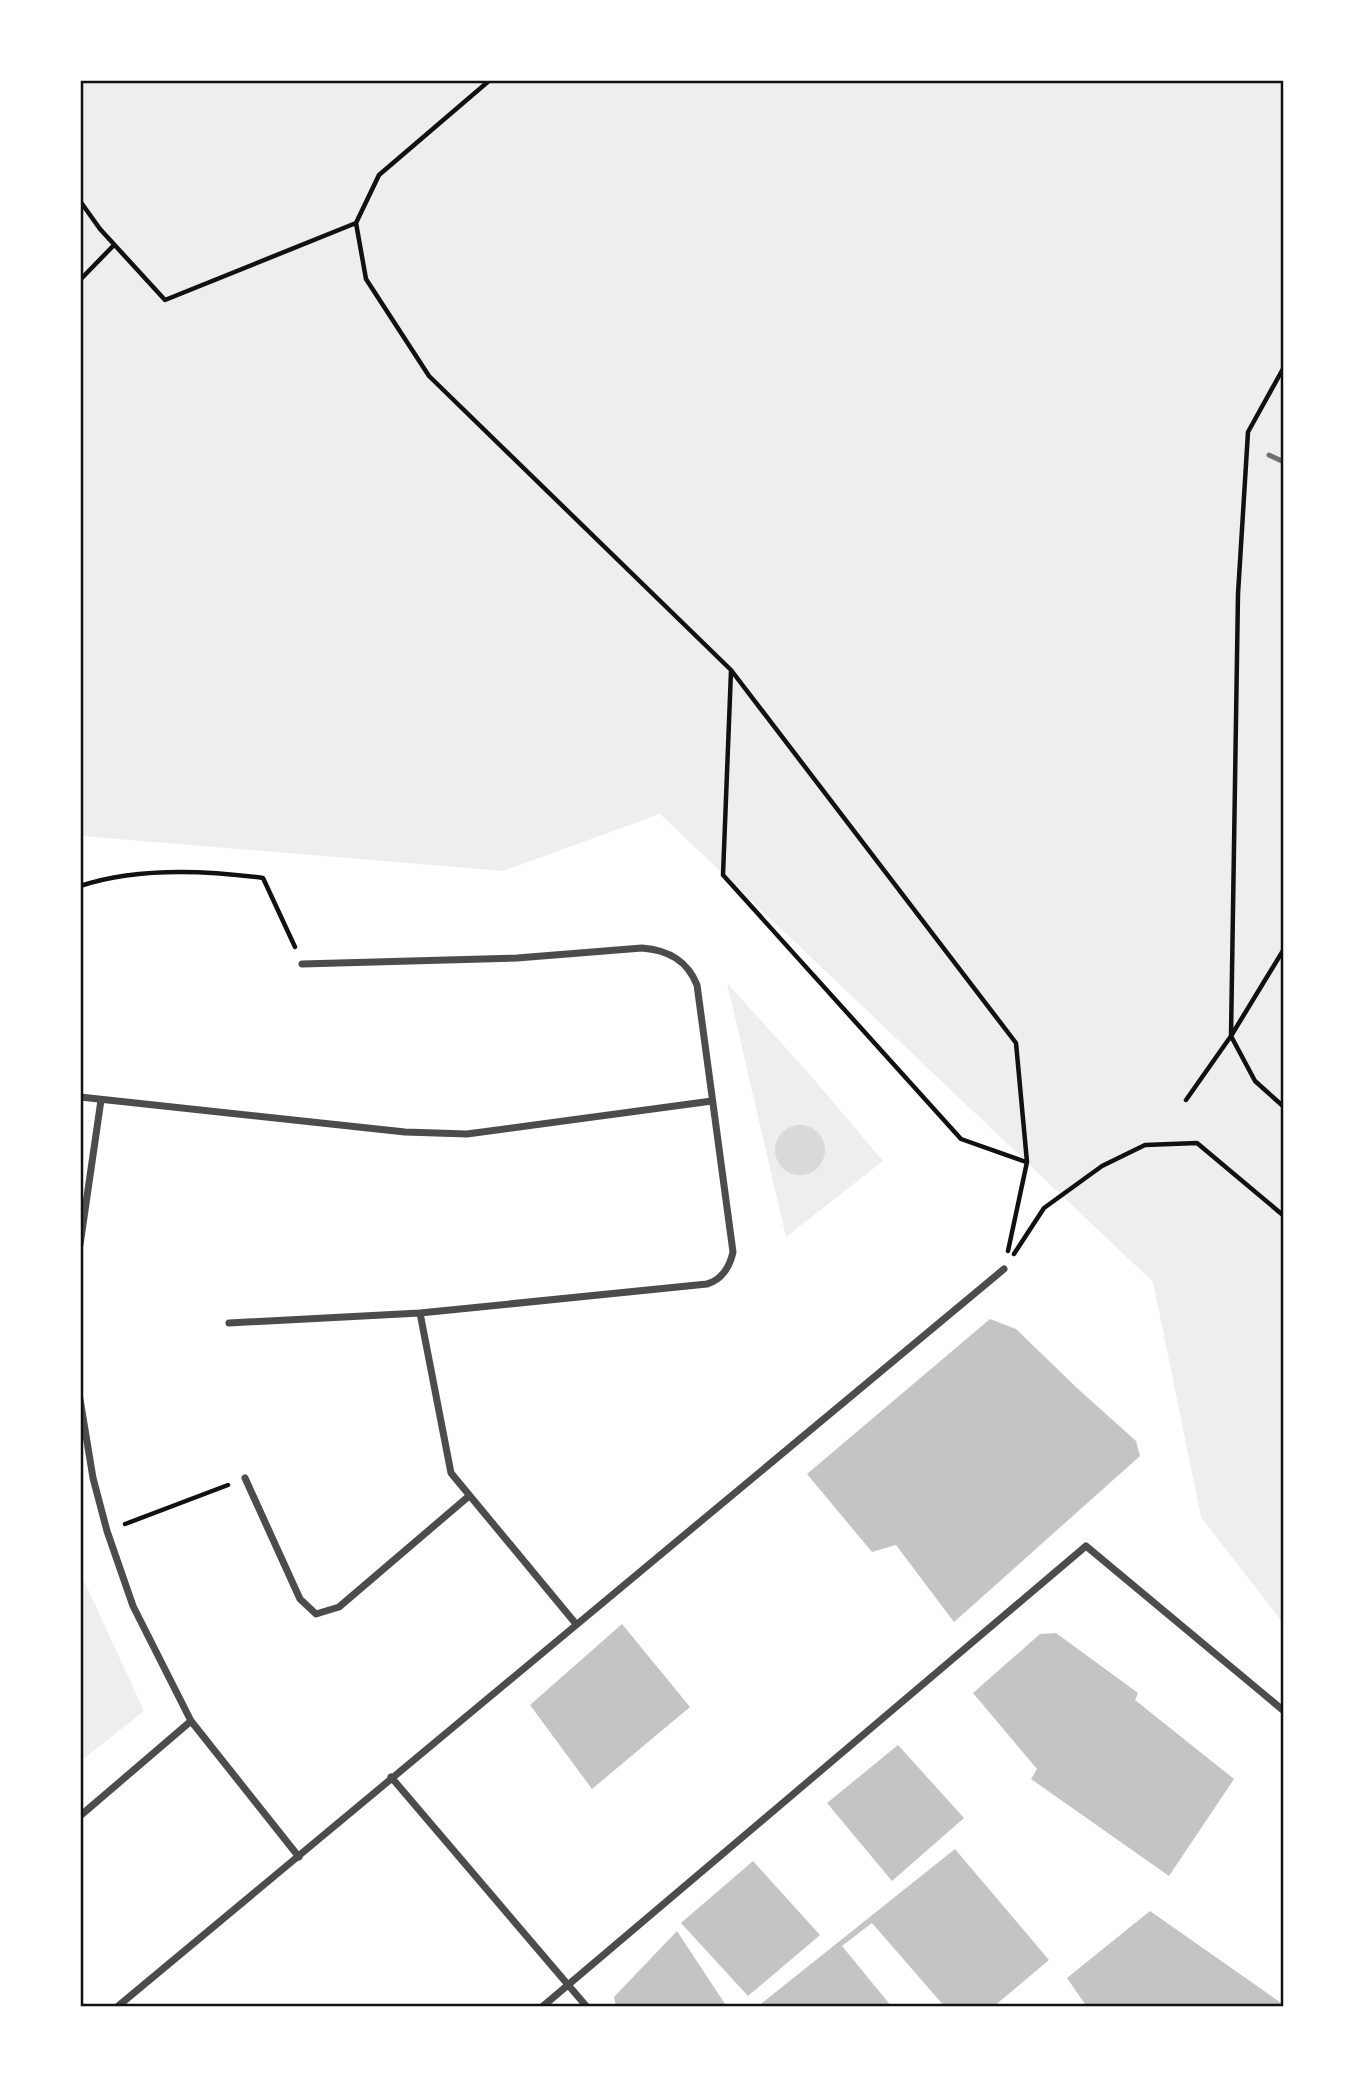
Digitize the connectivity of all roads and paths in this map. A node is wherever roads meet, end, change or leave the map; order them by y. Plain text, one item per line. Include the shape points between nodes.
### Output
1 (490, 80) edge
2 (80, 201) edge
3 (356, 223) junction
4 (114, 245) junction
5 (80, 280) edge
6 (1283, 368) edge
7 (730, 670) junction
8 (80, 886) edge
9 (1283, 949) edge
10 (302, 964) joint
11 (1231, 1036) junction
12 (80, 1097) edge
13 (101, 1100) junction
14 (1186, 1100) dead end
15 (712, 1101) junction
16 (1283, 1107) edge
17 (1027, 1163) junction
18 (1283, 1216) edge
19 (80, 1245) edge
20 (1004, 1269) junction
21 (420, 1313) junction
22 (229, 1323) dead end
23 (80, 1399) edge
24 (245, 1478) joint
25 (469, 1496) junction
26 (107, 1531) junction
27 (576, 1624) junction
28 (1283, 1711) edge
29 (191, 1721) junction
30 (391, 1777) junction
31 (80, 1816) edge
32 (299, 1857) junction
33 (568, 1984) junction
34 (117, 2007) edge
35 (542, 2007) edge
36 (587, 2007) edge

1 - 3 path via 379,175
2 - 4 path
3 - 4 path via 165,300
3 - 7 path via 366,279 429,376
4 - 5 path
6 - 11 path via 1248,432 1238,594
7 - 17 path via 1017,1043
7 - 17 path via 723,874 961,1139
8 - 10 path via 110,876 186,873 263,878
9 - 11 path
10 - 15 street via 660,950 689,967 697,985
11 - 14 path
11 - 16 path via 1255,1081
12 - 13 street
13 - 15 street via 449,1135
13 - 19 street
15 - 21 street via 734,1244 732,1259 718,1279 706,1284
17 - 20 path
18 - 20 path via 1198,1143 1144,1145 1102,1166 1044,1208
20 - 27 street
21 - 22 street
21 - 25 street via 451,1473
23 - 26 street
24 - 25 street via 300,1599 316,1614 339,1607
24 - 26 path
25 - 27 street
26 - 29 street via 133,1606
27 - 30 street
28 - 33 street via 1086,1546
29 - 31 street
29 - 32 street
30 - 32 street
30 - 33 street
32 - 34 street
33 - 35 street
33 - 36 street

